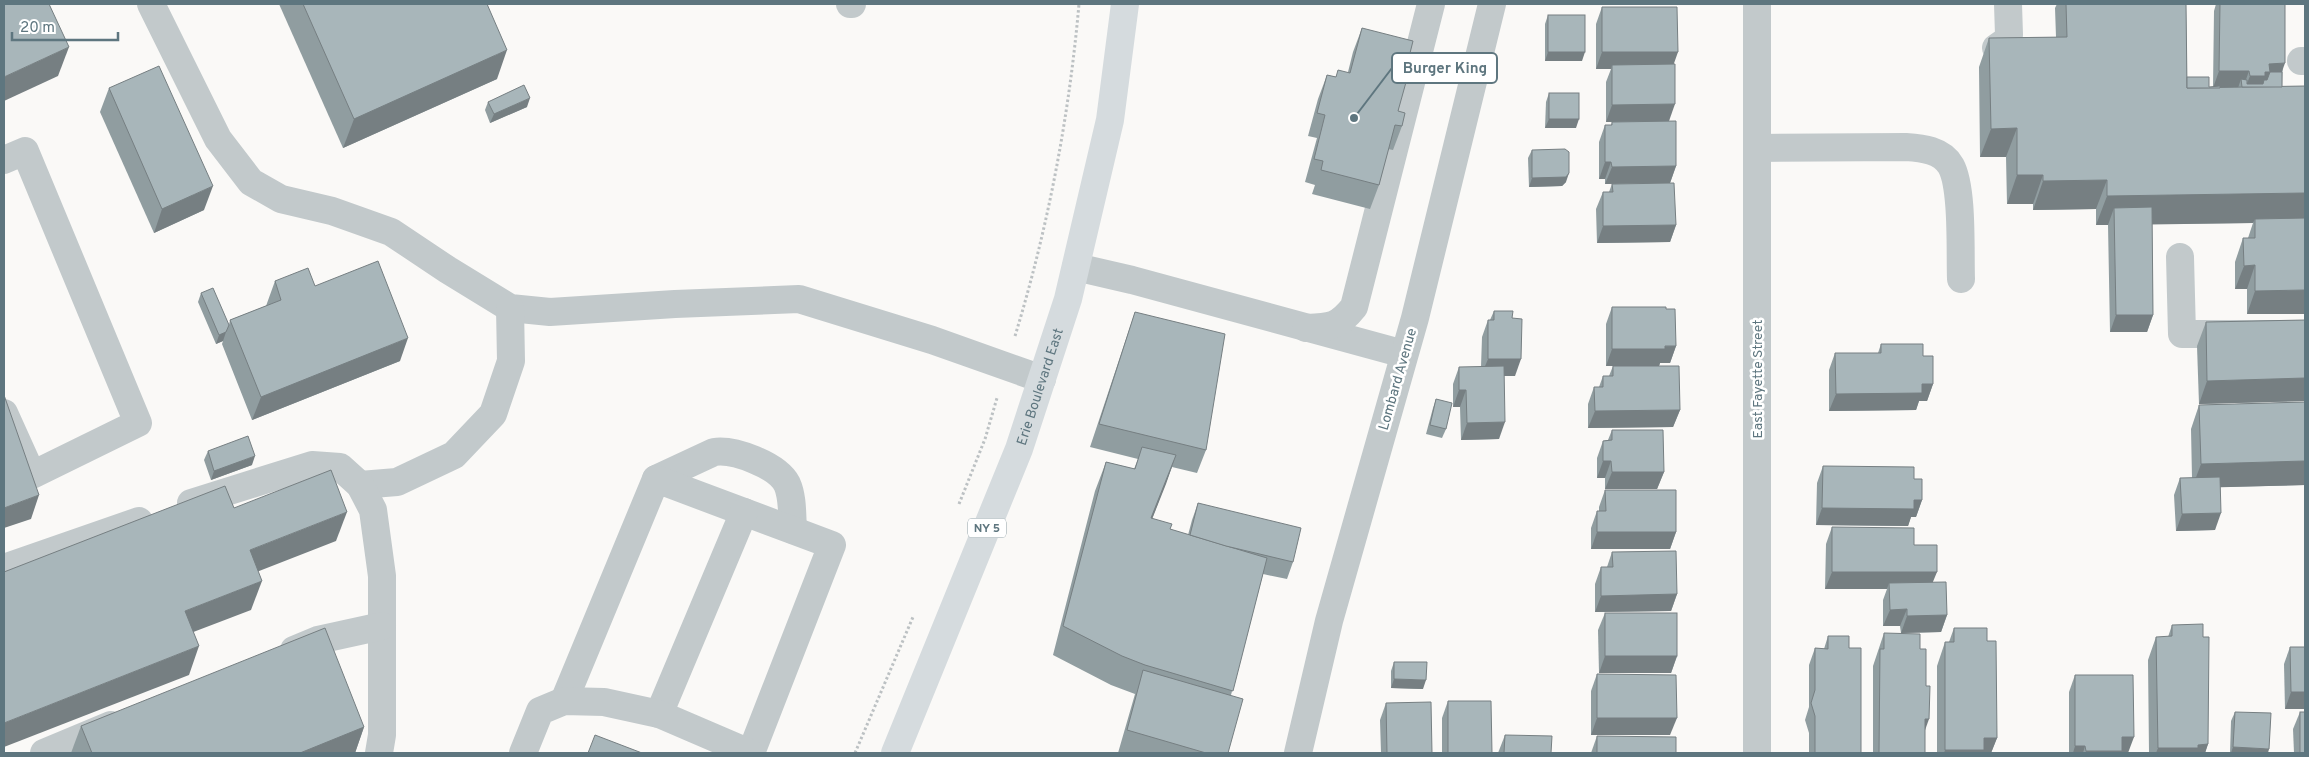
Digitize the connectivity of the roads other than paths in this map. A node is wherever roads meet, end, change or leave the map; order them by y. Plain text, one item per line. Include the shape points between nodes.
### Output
1 (151, 4) edge
2 (1125, 4) edge
3 (1431, 4) edge
4 (1492, 4) edge
5 (1757, 4) edge
6 (2008, 4) edge
7 (1996, 48) edge
8 (1757, 148) junction
9 (4, 160) edge
10 (2180, 256) dead end
11 (1076, 267) junction
12 (1961, 279) dead end
13 (510, 308) junction
14 (1306, 328) junction
15 (2305, 334) edge
16 (1404, 354) junction
17 (1042, 379) junction
18 (4, 413) edge
19 (656, 479) junction
20 (360, 485) junction
21 (744, 512) junction
22 (792, 530) junction
23 (4, 568) edge
24 (382, 626) junction
25 (272, 659) edge
26 (564, 701) junction
27 (138, 714) edge
28 (660, 714) junction
29 (44, 753) edge
30 (379, 753) edge
31 (523, 753) edge
32 (751, 753) edge
33 (895, 753) edge
34 (1298, 753) edge
35 (1757, 753) edge

1 - 13 street via 218,139 251,182 281,199 332,211 392,232
2 - 11 main road, Erie Boulevard East / NY 5 via 1110,120
3 - 14 street via 1354,307 1343,321 1329,327
4 - 16 street, Lombard Avenue
5 - 8 street, East Fayette Street
6 - 7 street via 2009,35 2006,42
8 - 12 street via 1906,147 1936,153 1951,166 1959,198
8 - 35 street, East Fayette Street
9 - 18 street via 26,151 138,423 32,475
10 - 15 street via 2182,334
11 - 14 street
11 - 17 main road, Erie Boulevard East / NY 5
13 - 17 street via 550,312 798,299 932,340
13 - 20 street via 511,361 493,414 454,455 397,482
14 - 16 street
16 - 34 street, Lombard Avenue via 1329,621
17 - 33 main road, Erie Boulevard East / NY 5 via 1019,450
19 - 21 street
19 - 22 street via 714,452 723,451 762,462 786,483 791,502
19 - 26 street
20 - 23 street via 340,467 312,465 221,492
20 - 24 street via 373,510 382,576
21 - 22 street
21 - 28 street
22 - 32 street via 832,545
24 - 25 street via 318,640
24 - 30 street via 382,735
26 - 28 street via 604,702
26 - 31 street via 540,710
27 - 29 street
28 - 32 street

